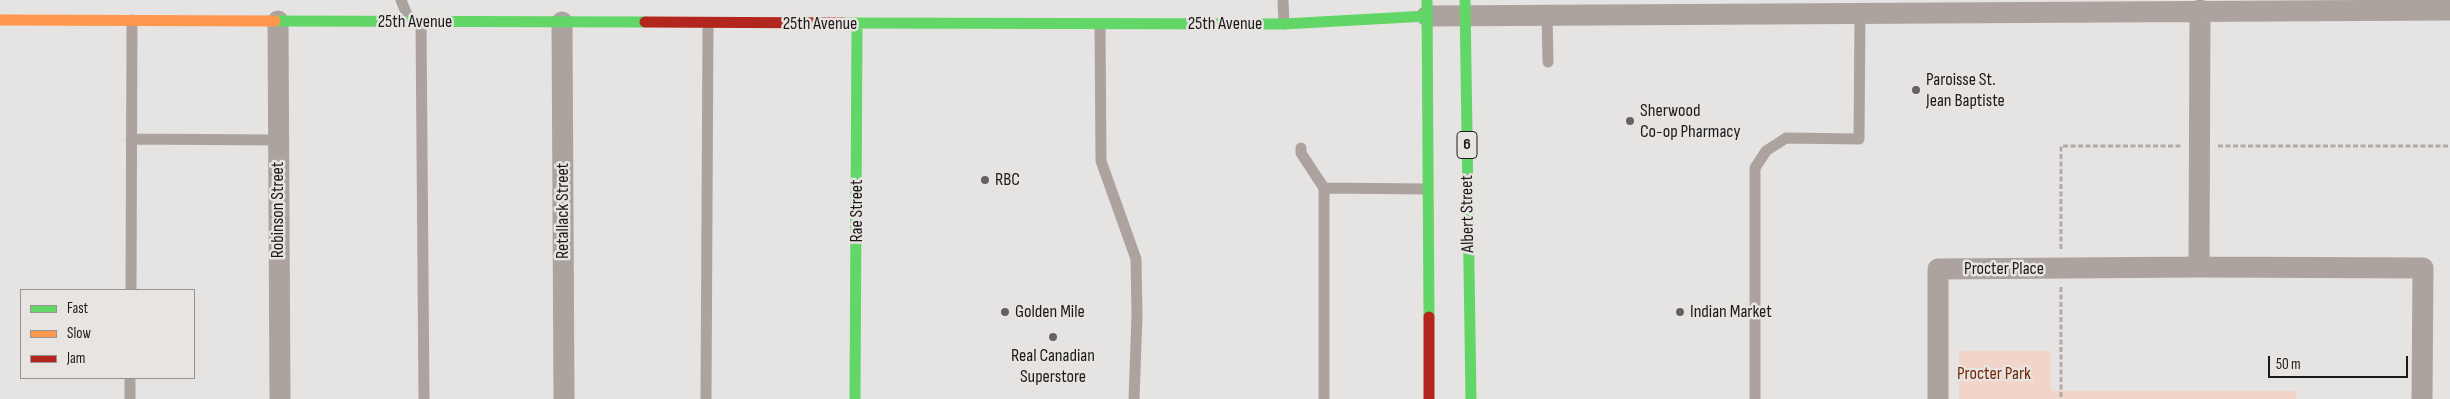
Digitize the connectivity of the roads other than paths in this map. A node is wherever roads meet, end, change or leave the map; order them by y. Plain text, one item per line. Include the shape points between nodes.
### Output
1 (401, 0) edge
2 (1283, 0) edge
3 (2411, 5) edge
4 (1050, 8) dead end
5 (1427, 8) edge
6 (1465, 8) edge
7 (2200, 10) junction
8 (2450, 10) edge
9 (1860, 13) junction
10 (559, 15) junction
11 (1547, 15) junction
12 (0, 20) edge
13 (132, 20) junction
14 (278, 21) junction
15 (416, 22) junction
16 (708, 23) junction
17 (857, 24) junction
18 (1056, 24) junction
19 (1100, 24) junction
20 (1284, 24) junction
21 (1548, 62) dead end
22 (131, 139) junction
23 (278, 140) junction
24 (1301, 148) dead end
25 (1324, 188) junction
26 (1428, 189) junction
27 (2199, 267) junction
28 (131, 289) edge
29 (130, 379) edge
30 (130, 399) edge
31 (280, 399) edge
32 (424, 399) edge
33 (564, 399) edge
34 (706, 399) edge
35 (855, 399) edge
36 (1134, 399) edge
37 (1324, 399) edge
38 (1428, 399) edge
39 (1471, 399) edge
40 (1755, 399) edge
41 (1938, 399) edge
42 (2422, 399) edge

1 - 15 lane
2 - 20 lane
3 - 7 street, 25th Avenue
3 - 8 street, 25th Avenue
4 - 18 street
5 - 6 street, 25th Avenue
5 - 20 street, 25th Avenue
5 - 26 street
6 - 11 street, 25th Avenue
6 - 39 street, Albert Street / 6
7 - 9 street, 25th Avenue
7 - 27 street
9 - 11 street, 25th Avenue
9 - 40 lane via 1859,139 1786,138 1766,151 1755,168
10 - 15 street, 25th Avenue
10 - 16 street, 25th Avenue
10 - 33 street, Retallack Street
11 - 21 lane
12 - 13 street, 25th Avenue
13 - 14 street, 25th Avenue
13 - 22 lane
14 - 15 street, 25th Avenue
14 - 23 street, Robinson Street
15 - 32 lane
16 - 17 street, 25th Avenue
16 - 34 lane
17 - 18 street, 25th Avenue
17 - 35 street, Rae Street
18 - 19 street, 25th Avenue
19 - 20 street, 25th Avenue
19 - 36 lane via 1101,161 1136,259
22 - 23 lane
22 - 28 lane
23 - 31 street, Robinson Street
24 - 25 lane
25 - 26 lane
25 - 37 lane
26 - 38 street
27 - 41 street, Procter Place via 1938,269
27 - 42 street, Procter Place via 2423,268
29 - 30 lane

